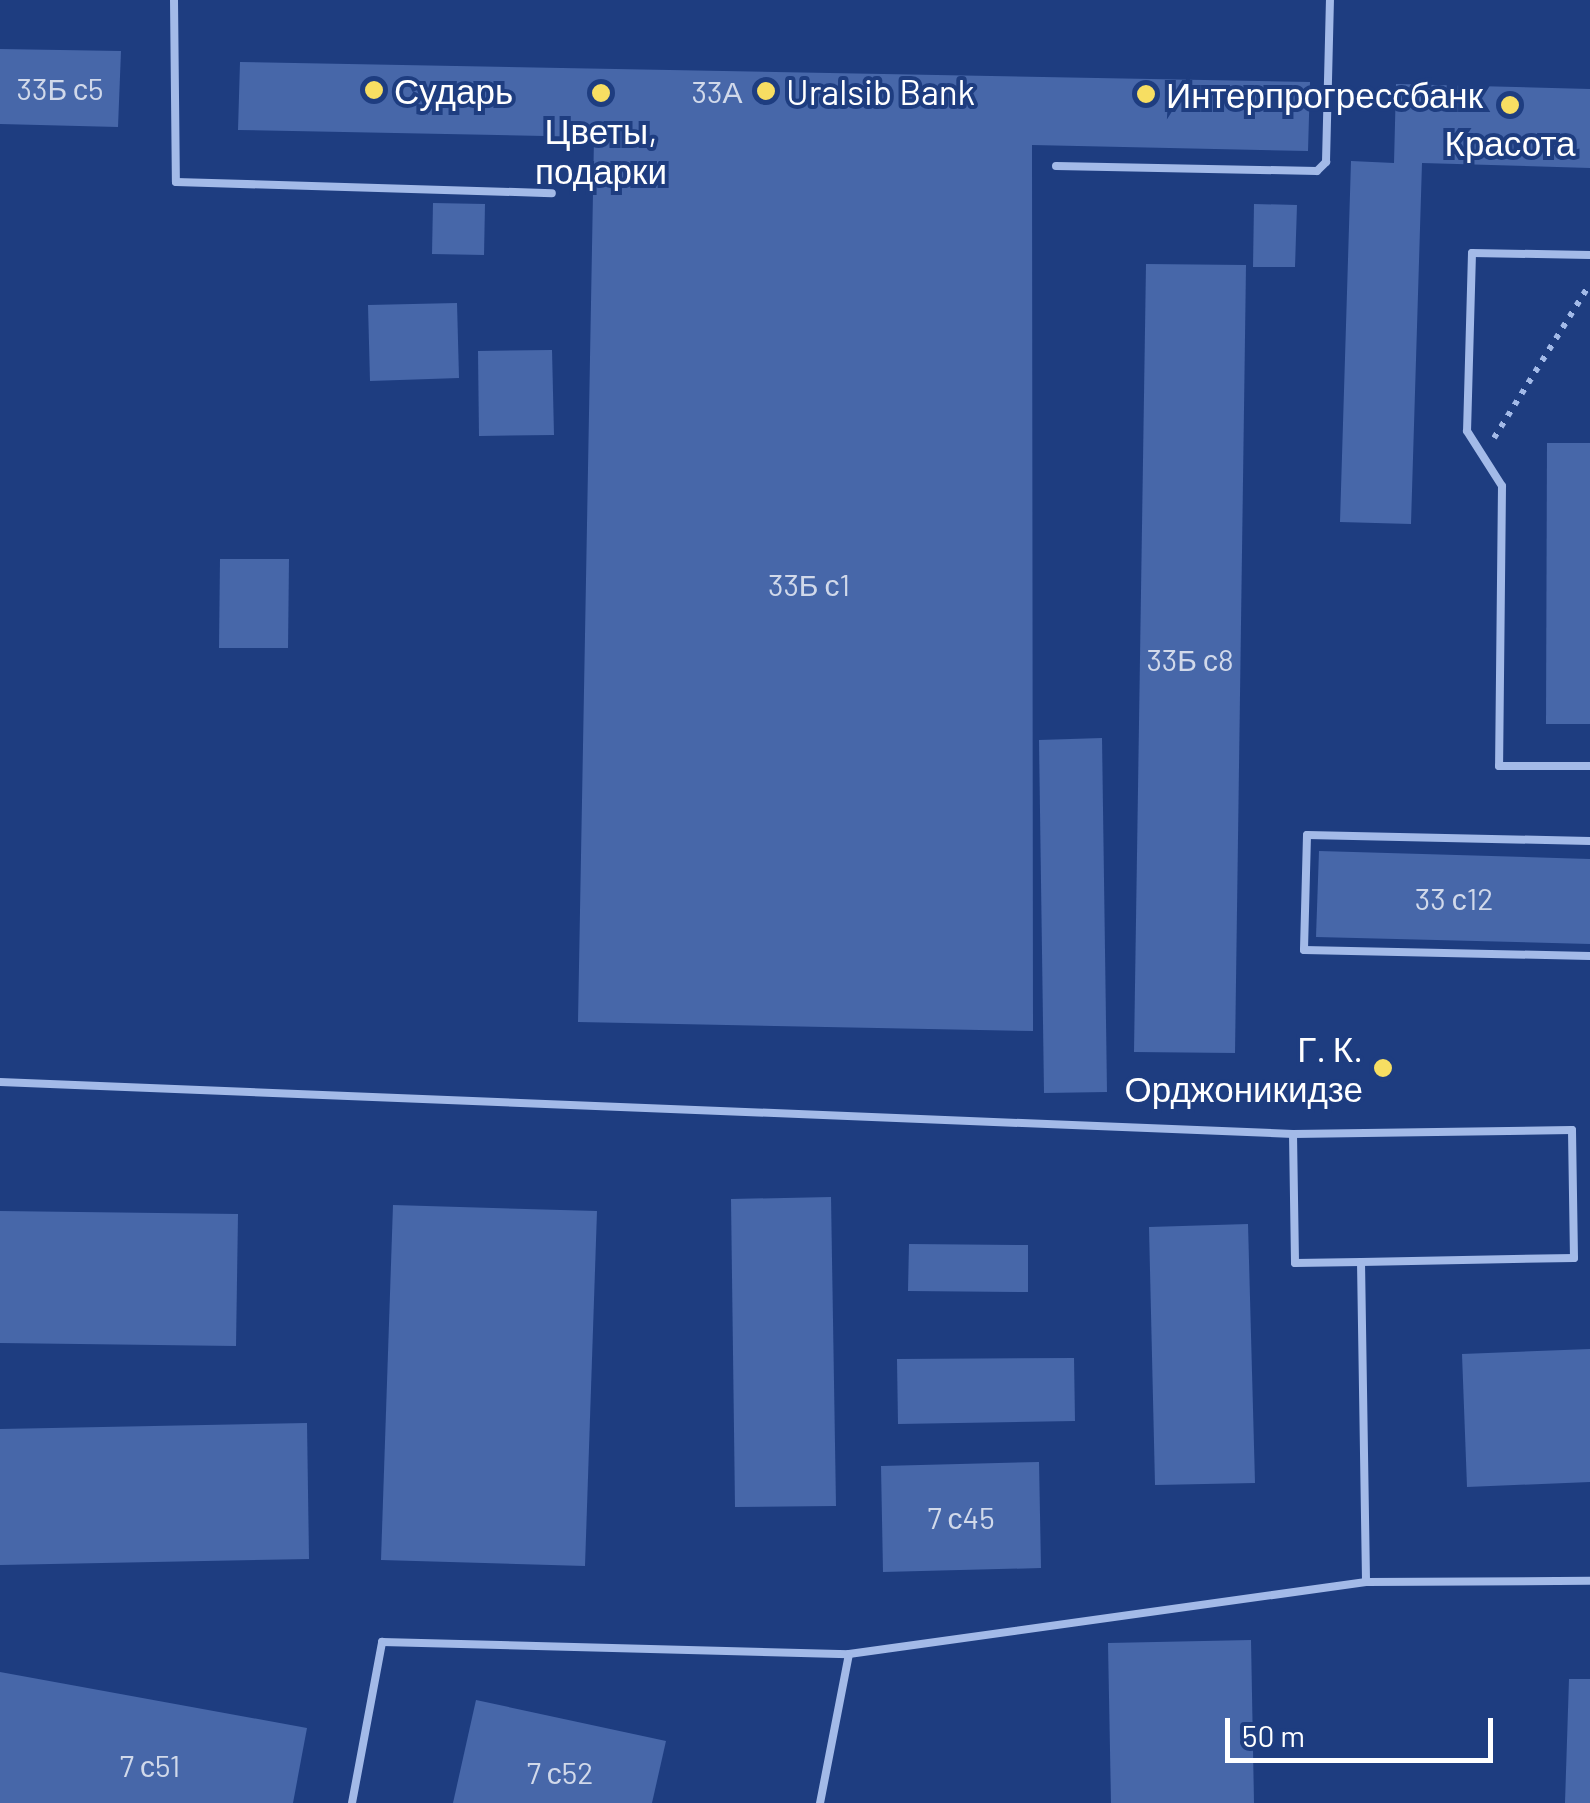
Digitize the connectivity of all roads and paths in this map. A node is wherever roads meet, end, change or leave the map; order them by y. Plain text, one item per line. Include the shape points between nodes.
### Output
1 (174, 0) edge
2 (1330, 0) edge
3 (1056, 166) dead end
4 (552, 193) dead end
5 (1590, 255) edge
6 (1590, 284) edge
7 (1483, 456) junction
8 (1590, 766) edge
9 (1590, 841) edge
10 (1590, 956) edge
11 (0, 1082) edge
12 (1293, 1134) junction
13 (1361, 1262) junction
14 (1590, 1581) edge
15 (1366, 1582) junction
16 (849, 1654) junction
17 (352, 1803) edge
18 (820, 1803) edge

1 - 4 lane via 176,182
2 - 3 lane via 1326,162 1316,171
5 - 7 lane via 1472,253 1467,431
6 - 7 path
7 - 8 lane via 1502,486 1499,766
9 - 10 lane via 1307,835 1304,950
11 - 12 lane
12 - 13 lane via 1295,1263
12 - 13 lane via 1572,1130 1574,1258
13 - 15 lane
14 - 15 lane
15 - 16 lane
16 - 17 lane via 382,1642
16 - 18 lane

